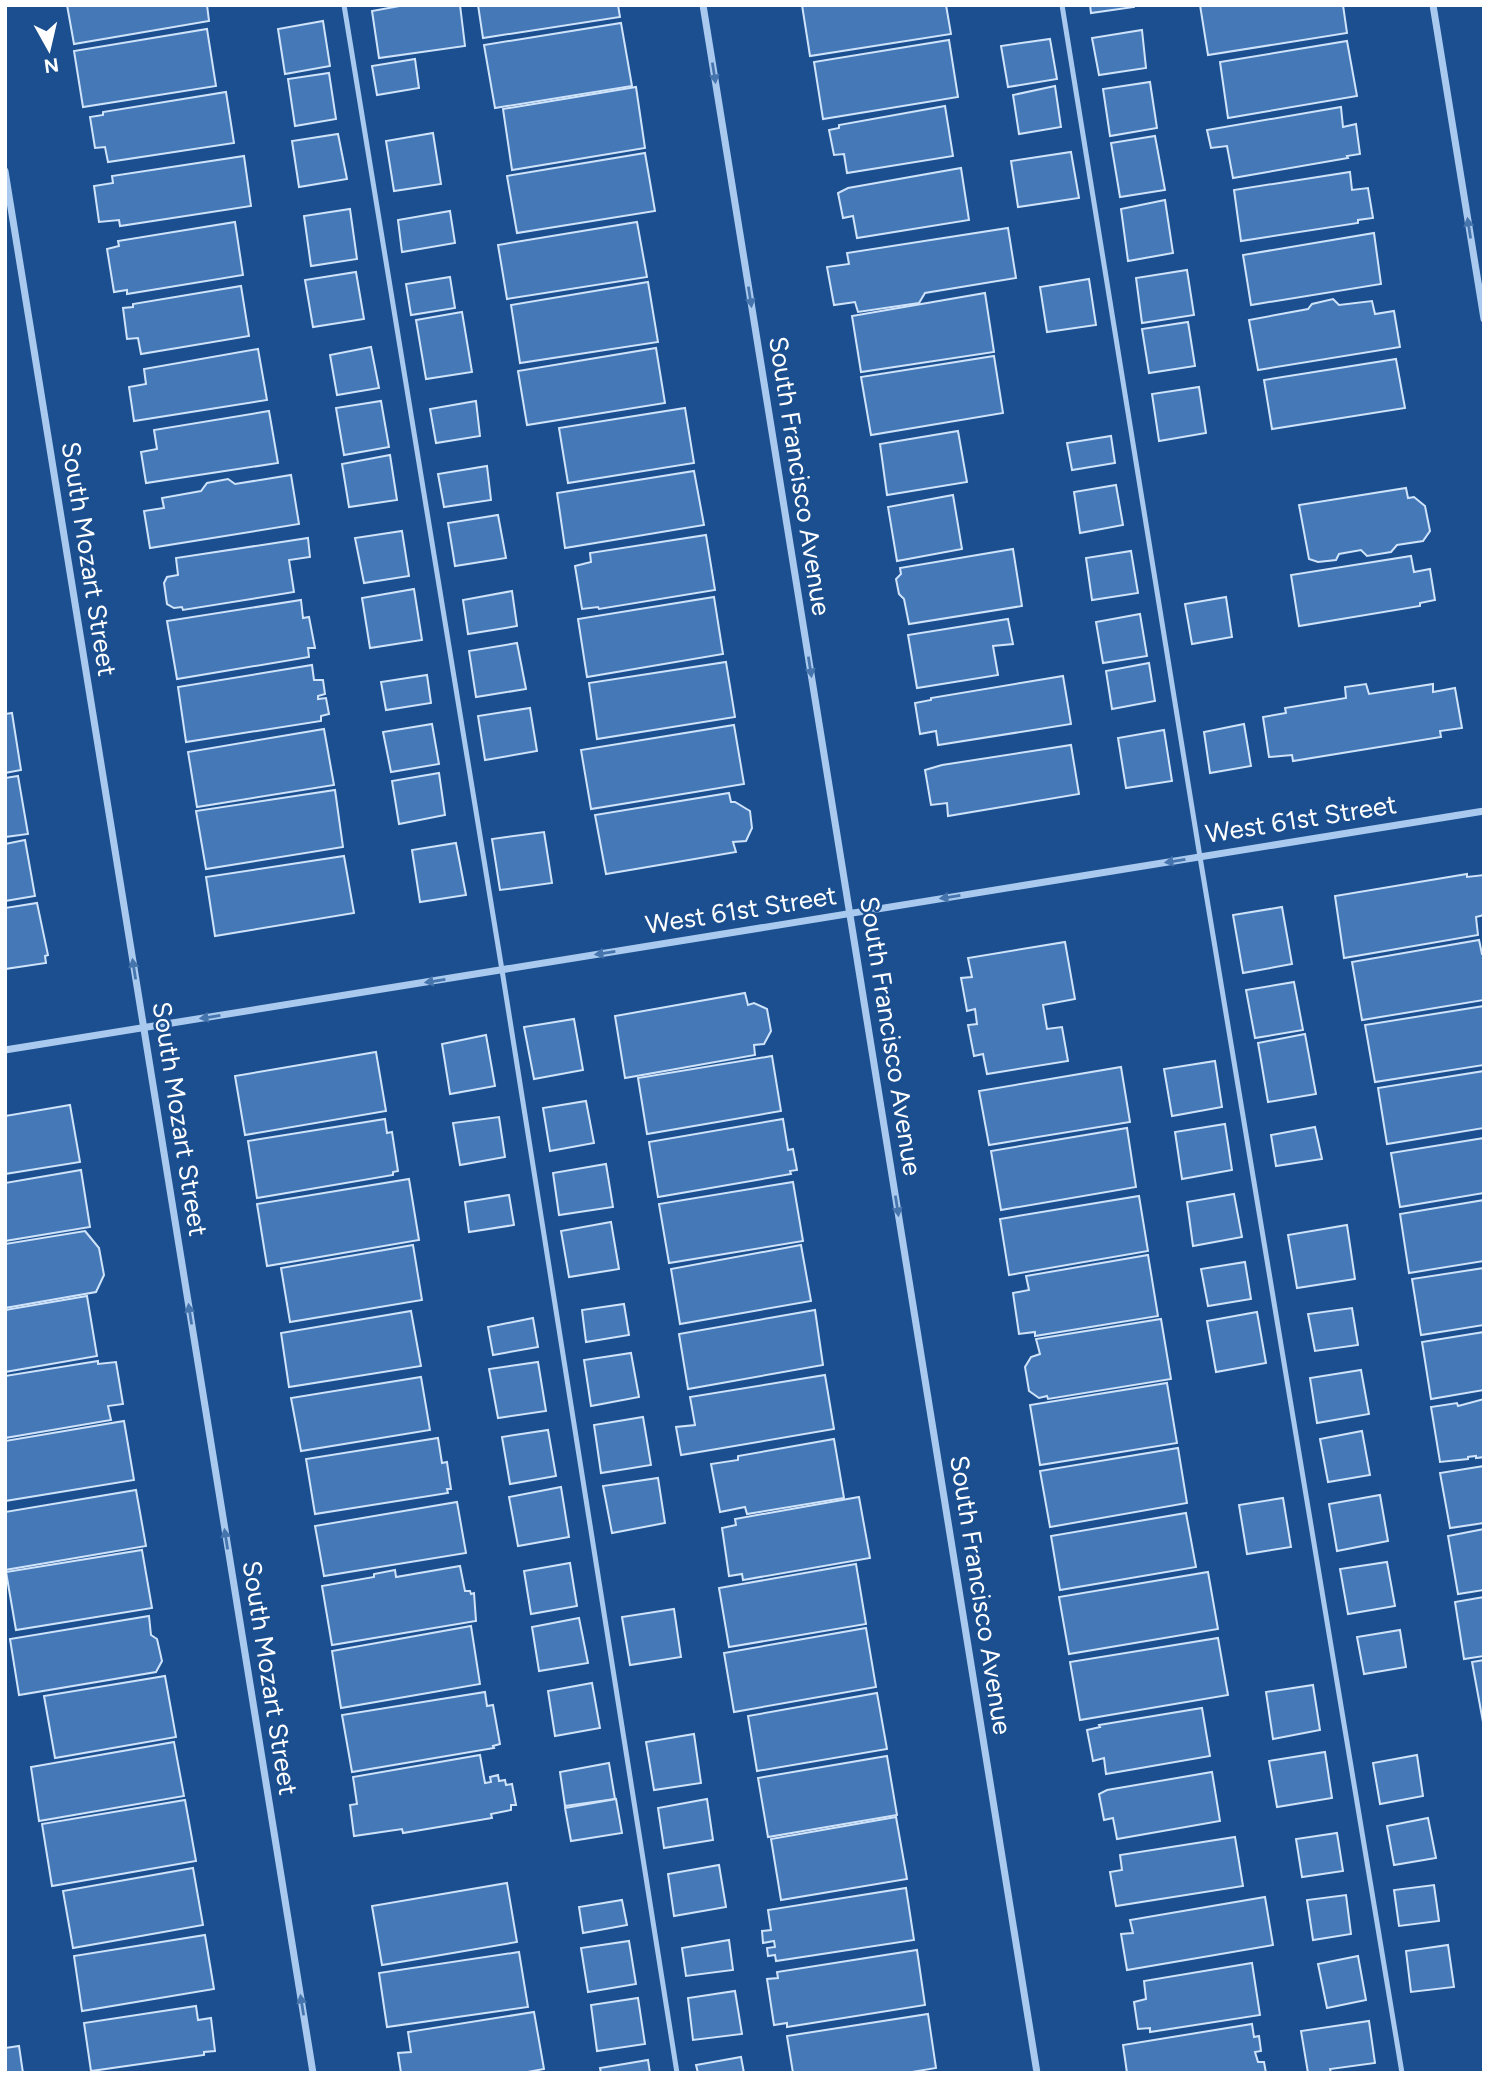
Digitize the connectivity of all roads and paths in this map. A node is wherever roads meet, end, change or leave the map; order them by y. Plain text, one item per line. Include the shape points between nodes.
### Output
1 (344, 5) edge
2 (703, 5) edge
3 (1062, 5) edge
4 (1433, 5) edge
5 (5, 171) edge
6 (1484, 319) edge
7 (1484, 811) edge
8 (1200, 857) junction
9 (850, 914) junction
10 (502, 970) junction
11 (144, 1028) junction
12 (5, 1050) edge
13 (313, 2073) edge
14 (677, 2073) edge
15 (1037, 2073) edge
16 (1402, 2073) edge

1 - 10 lane
2 -> 9 street, South Francisco Avenue
3 - 8 lane
6 -> 4 street
11 -> 5 street, South Mozart Street
7 - 8 street, West 61st Street
8 -> 9 street, West 61st Street
8 - 16 lane
9 -> 10 street, West 61st Street
9 -> 15 street, South Francisco Avenue
10 -> 11 street, West 61st Street
10 - 14 lane
11 - 12 street, West 61st Street
13 -> 11 street, South Mozart Street

